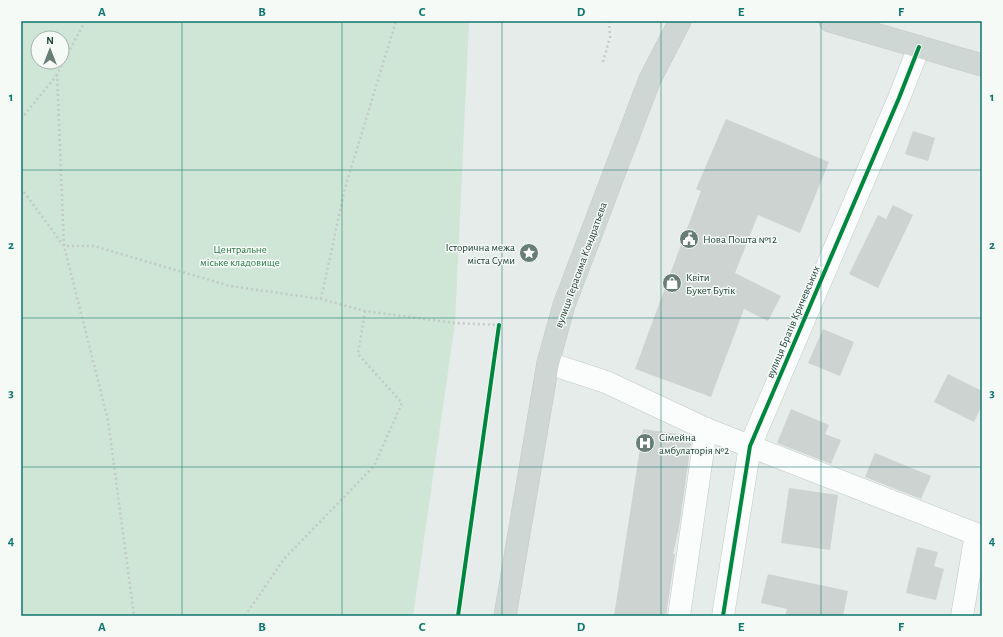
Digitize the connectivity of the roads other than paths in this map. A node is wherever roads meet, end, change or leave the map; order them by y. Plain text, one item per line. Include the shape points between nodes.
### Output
1 (680, 21) edge
2 (830, 21) edge
3 (919, 46) junction
4 (982, 65) edge
5 (548, 363) junction
6 (706, 429) junction
7 (750, 446) junction
8 (505, 616) edge
9 (679, 616) edge
10 (724, 616) edge
11 (962, 616) edge

1 - 5 main road, вулиця Герасима Кондратьєва via 648,87 564,305
2 - 3 main road
3 - 4 main road
3 - 7 street, вулиця Братів Кричевських
5 - 6 street via 606,382
5 - 8 main road, вулиця Герасима Кондратьєва
6 - 7 street
6 - 9 street
7 - 10 street, вулиця Братів Кричевських
7 - 11 street via 976,534

